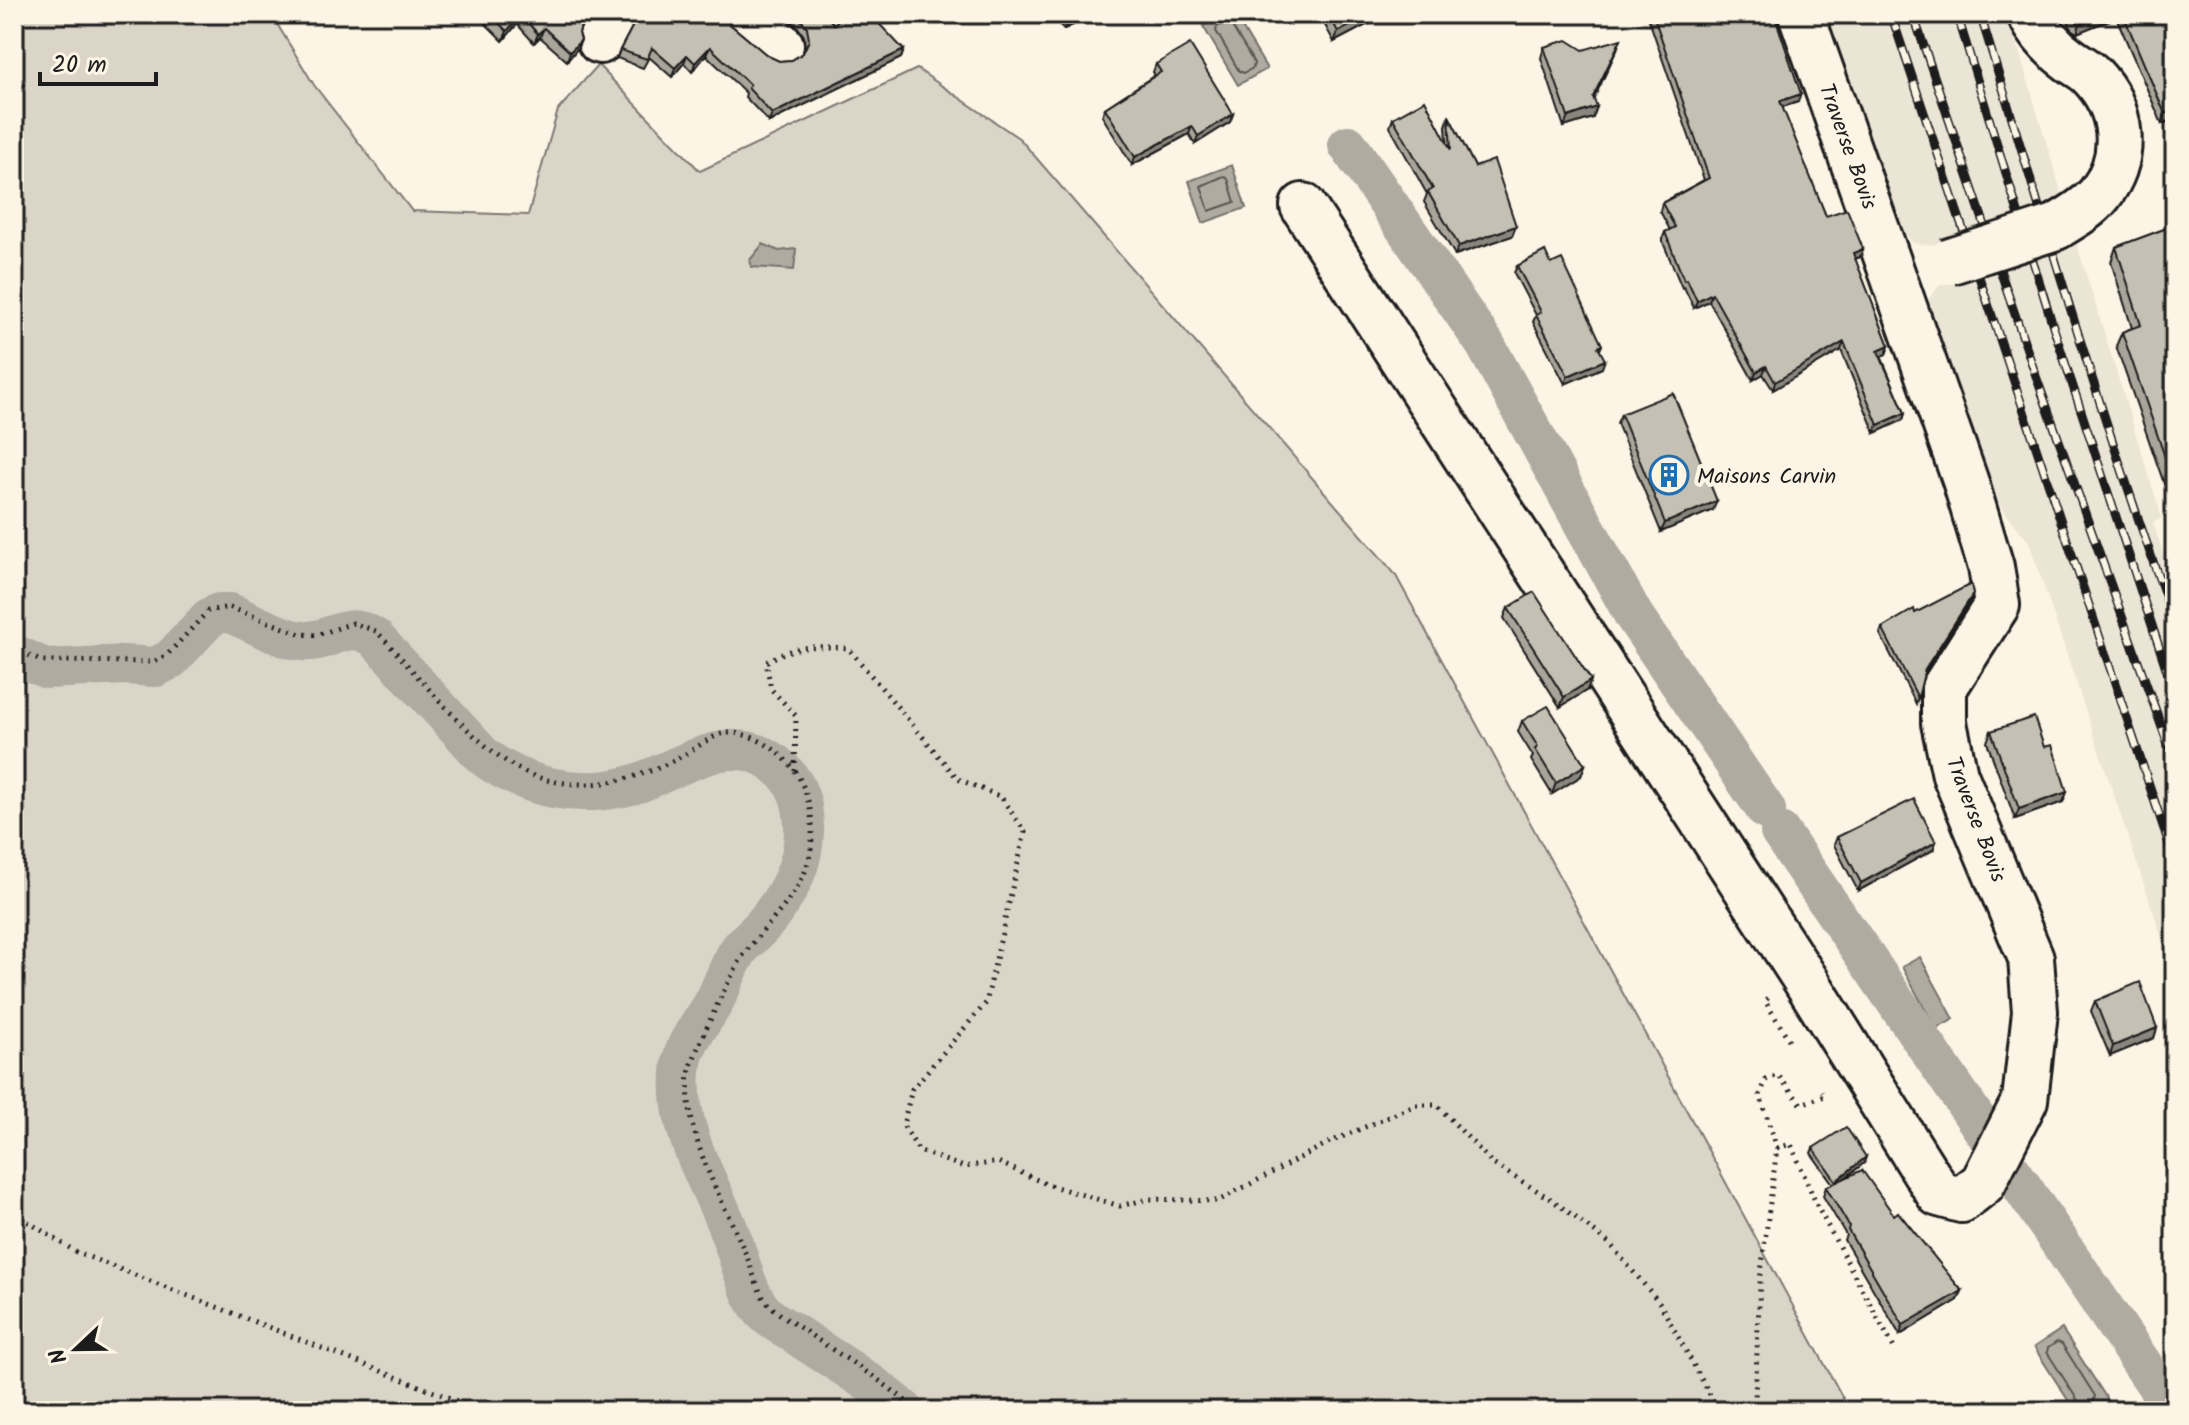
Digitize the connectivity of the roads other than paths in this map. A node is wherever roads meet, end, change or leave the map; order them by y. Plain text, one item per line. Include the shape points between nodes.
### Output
1 (744, 14) edge
2 (1801, 14) edge
3 (2030, 14) edge
4 (781, 45) dead end
5 (1303, 206) dead end
6 (1896, 278) junction

1 - 4 street
2 - 6 street, Traverse Bovis
3 - 6 street, bridge via 2051,45 2089,72 2117,119 2116,161 2099,195 2056,227
5 - 6 street, Traverse Bovis via 1939,1194 1961,1200 1983,1183 2025,1100 2035,1012 2031,958 1955,775 1944,723 1944,688 1997,605 1987,552

